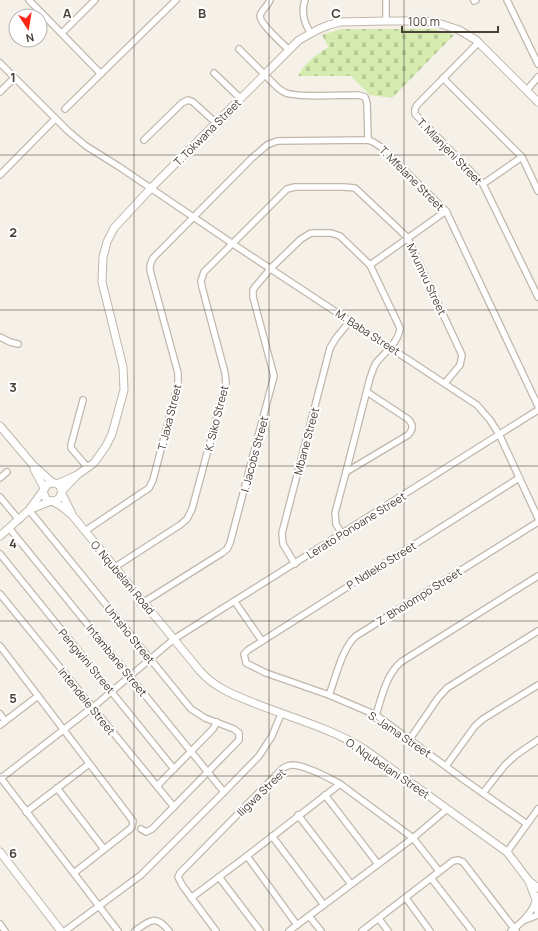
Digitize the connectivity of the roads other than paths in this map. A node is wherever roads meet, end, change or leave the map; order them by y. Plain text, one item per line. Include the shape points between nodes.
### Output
1 (29, 0) edge
2 (95, 0) edge
3 (176, 0) edge
4 (270, 0) edge
5 (305, 0) edge
6 (386, 0) edge
7 (507, 0) edge
8 (386, 21) junction
9 (62, 33) junction
10 (311, 33) junction
11 (478, 43) junction
12 (239, 49) dead end
13 (289, 50) junction
14 (0, 63) edge
15 (538, 64) edge
16 (214, 73) dead end
17 (100, 74) junction
18 (264, 74) junction
19 (538, 77) edge
20 (14, 78) junction
21 (443, 78) junction
22 (526, 90) junction
23 (0, 92) edge
24 (240, 98) junction
25 (538, 102) edge
26 (65, 109) dead end
27 (55, 119) junction
28 (216, 123) junction
29 (144, 140) dead end
30 (368, 140) junction
31 (522, 157) junction
32 (0, 175) edge
33 (483, 184) junction
34 (151, 188) junction
35 (538, 191) edge
36 (446, 211) junction
37 (194, 217) junction
38 (407, 238) junction
39 (232, 243) junction
40 (370, 265) junction
41 (271, 268) junction
42 (538, 297) edge
43 (350, 321) junction
44 (0, 338) edge
45 (18, 344) dead end
46 (390, 347) junction
47 (445, 383) junction
48 (367, 392) junction
49 (83, 400) dead end
50 (538, 406) edge
51 (538, 410) edge
52 (0, 426) edge
53 (499, 434) junction
54 (32, 466) junction
55 (88, 468) junction
56 (7, 472) dead end
57 (346, 472) junction
58 (78, 475) junction
59 (0, 478) edge
60 (519, 478) junction
61 (55, 483) junction
62 (44, 490) junction
63 (62, 492) junction
64 (0, 497) edge
65 (51, 501) junction
66 (29, 510) junction
67 (72, 516) junction
68 (538, 518) edge
69 (19, 520) junction
70 (538, 522) edge
71 (9, 528) junction
72 (85, 531) junction
73 (342, 534) junction
74 (0, 536) edge
75 (0, 554) edge
76 (295, 564) junction
77 (115, 567) junction
78 (538, 576) edge
79 (0, 594) edge
80 (144, 602) junction
81 (235, 602) junction
82 (538, 631) edge
83 (174, 639) junction
84 (262, 641) junction
85 (0, 646) edge
86 (244, 654) joint
87 (150, 659) junction
88 (130, 676) junction
89 (538, 685) edge
90 (112, 692) junction
91 (329, 695) junction
92 (38, 696) junction
93 (92, 708) junction
94 (0, 714) edge
95 (281, 714) junction
96 (376, 714) junction
97 (2, 722) edge
98 (217, 722) junction
99 (64, 729) junction
100 (410, 739) junction
101 (538, 740) edge
102 (191, 751) junction
103 (89, 764) junction
104 (446, 766) junction
105 (174, 768) junction
106 (208, 772) junction
107 (0, 778) edge
108 (340, 784) junction
109 (157, 786) junction
110 (57, 788) junction
111 (224, 792) junction
112 (483, 793) junction
113 (325, 795) junction
114 (174, 807) junction
115 (448, 809) junction
116 (538, 809) edge
117 (26, 812) junction
118 (298, 815) junction
119 (527, 824) junction
120 (141, 829) dead end
121 (272, 836) junction
122 (413, 838) junction
123 (104, 849) junction
124 (0, 852) edge
125 (508, 852) junction
126 (246, 856) junction
127 (378, 864) junction
128 (439, 871) junction
129 (74, 873) junction
130 (219, 877) junction
131 (431, 878) junction
132 (529, 881) junction
133 (351, 884) junction
134 (538, 888) edge
135 (191, 898) junction
136 (406, 898) junction
137 (537, 903) edge
138 (324, 904) junction
139 (100, 906) junction
140 (538, 915) edge
141 (309, 916) junction
142 (379, 919) junction
143 (523, 921) junction
144 (0, 924) edge
145 (297, 925) junction
146 (514, 930) edge
147 (5, 931) edge
148 (61, 931) edge
149 (65, 931) edge
150 (118, 931) edge
151 (135, 931) edge
152 (168, 931) edge
153 (216, 931) edge
154 (260, 931) edge
155 (289, 931) edge
156 (321, 931) edge
157 (362, 931) edge
158 (388, 931) edge
159 (430, 931) edge
160 (472, 931) edge

1 - 9 street
2 - 9 street
3 - 17 street
4 - 13 street via 260,19
5 - 10 street via 303,13
6 - 8 street
7 - 15 street
8 - 10 street, T. Tokwana Street via 340,22
8 - 11 street, T. Tokwana Street via 438,23 460,30
9 - 17 street
10 - 13 street, T. Tokwana Street
11 - 21 street, T. Mlanjeni Street
11 - 22 street, T. Tokwana Street
12 - 18 street
13 - 18 street, T. Tokwana Street
14 - 20 street, M. Baba Street
16 - 24 street
17 - 26 street
18 - 24 street, T. Tokwana Street
18 - 30 street via 288,94 365,97
19 - 22 street
20 - 23 street
20 - 27 street, M. Baba Street
21 - 31 street
21 - 33 street, T. Mlanjeni Street via 417,105 415,114
22 - 25 street, T. Tokwana Street
24 - 28 street, T. Tokwana Street
27 - 32 street
27 - 34 street, M. Baba Street via 86,146
28 - 29 street via 188,100 182,102
28 - 34 street, T. Tokwana Street
30 - 36 street, T. Mfelane Street via 377,144
30 - 37 street, T. Mfelane Street via 270,143
31 - 33 street
31 - 35 street
33 - 42 street, T. Mlanjeni Street
34 - 37 street, M. Baba Street
34 - 55 street, T. Tokwana Street via 114,228 103,257 103,291 122,361 124,390 112,434 101,454
36 - 38 street
36 - 50 street, T. Mfelane Street
37 - 39 street, M. Baba Street
37 - 72 street, T. Jaxa Street via 153,258 149,267 178,379 153,480 144,492
38 - 39 street, Mvumvu Street via 355,188 295,187 284,191
38 - 40 street
38 - 47 street, Mvumvu Street via 462,355 460,365
39 - 41 street, M. Baba Street
39 - 77 street, K. Siko Street via 204,272 201,281 226,379 192,509 180,525
40 - 41 street via 340,236 331,232 311,233
40 - 46 street via 400,328
41 - 43 street, M. Baba Street
41 - 80 street, I. Jacobs Street via 252,294 274,376 232,540 222,553
43 - 46 street, M. Baba Street
43 - 76 street, Mbane Street via 330,348 282,533 283,544
44 - 45 street
46 - 47 street, M. Baba Street
46 - 48 street via 373,369
47 - 53 street, M. Baba Street via 477,405
48 - 57 street
48 - 57 street via 408,419 413,428 412,432
49 - 55 street via 71,448
51 - 53 street, Lerato Ponoane Street
52 - 54 street
53 - 60 street, M. Baba Street
53 - 73 street, Lerato Ponoane Street
54 - 61 street
54 - 62 street
55 - 58 street, T. Tokwana Street
56 - 59 street
57 - 73 street via 334,521
58 - 61 street, T. Tokwana Street
58 - 63 street, T. Tokwana Street
60 - 68 street, M. Baba Street
60 - 84 street, P. Ndleko Street
61 - 62 street via 48,484
61 - 63 street
62 - 65 street via 45,496
62 - 66 street
63 - 65 street via 57,500
63 - 67 street, O. Nqubelani Road
64 - 69 street
65 - 66 street
65 - 67 street, O. Nqubelani Road
66 - 69 street
66 - 87 street, Untsho Street
67 - 72 street, O. Nqubelani Road
69 - 71 street
70 - 91 street, Z. Bholompo Street via 356,636 346,649
71 - 74 street
71 - 88 street, Intambane Street
72 - 77 street, O. Nqubelani Road
73 - 76 street, Lerato Ponoane Street
75 - 90 street, Pengwini Street
76 - 81 street, Lerato Ponoane Street
77 - 80 street, O. Nqubelani Road
78 - 96 street via 401,662 390,675
79 - 93 street, Intendele Street
80 - 83 street, O. Nqubelani Road
81 - 83 street, Lerato Ponoane Street
81 - 84 street
82 - 100 street via 447,688
83 - 87 street, Lerato Ponoane Street
83 - 95 street, O. Nqubelani Street via 212,683 227,692
84 - 86 street, P. Ndleko Street
85 - 92 street
86 - 91 street, S. Jama Street via 246,663 250,666
87 - 88 street, Lerato Ponoane Street
87 - 98 street, Untsho Street via 196,714
88 - 90 street, Lerato Ponoane Street
88 - 102 street, Intambane Street
89 - 104 street via 475,726
90 - 93 street, Lerato Ponoane Street
90 - 105 street, Pengwini Street
91 - 96 street, S. Jama Street
92 - 97 street
92 - 99 street
93 - 99 street, Lerato Ponoane Street
93 - 109 street, Intendele Street
94 - 97 street
95 - 111 street via 272,736 259,756
95 - 115 street, O. Nqubelani Street via 350,740
96 - 100 street, S. Jama Street
98 - 102 street
98 - 106 street, Untsho Street via 237,730 240,736
99 - 103 street
99 - 107 street, Lerato Ponoane Street
100 - 104 street, S. Jama Street
101 - 112 street via 504,765
102 - 105 street
102 - 106 street, Intambane Street
103 - 110 street
103 - 123 street via 130,815 133,824
104 - 112 street, S. Jama Street
105 - 109 street
106 - 111 street, Intambane Street
106 - 114 street
107 - 117 street
108 - 113 street
108 - 122 street, Iligwa Street
108 - 135 street, Iligwa Street via 299,766 282,768 180,873 179,880
109 - 114 street, Intendele Street
110 - 117 street
110 - 123 street
111 - 139 street via 141,875
112 - 119 street, S. Jama Street
113 - 118 street
113 - 127 street
114 - 120 street via 149,831
115 - 122 street
115 - 125 street, O. Nqubelani Street
116 - 119 street
117 - 129 street
118 - 121 street
118 - 133 street
119 - 125 street
121 - 126 street
121 - 138 street
122 - 127 street
122 - 128 street, Iligwa Street
123 - 129 street
124 - 148 street
125 - 132 street, O. Nqubelani Street
126 - 130 street
126 - 145 street
127 - 133 street
128 - 131 street
128 - 146 street via 453,861 461,860
129 - 139 street
130 - 135 street
130 - 154 street
131 - 136 street
131 - 160 street
132 - 134 street, O. Nqubelani Street
132 - 137 street, O. Nqubelani Street
133 - 138 street
135 - 153 street, Iligwa Street
136 - 142 street
136 - 159 street
137 - 143 street
138 - 141 street
139 - 149 street
139 - 150 street
140 - 143 street
141 - 145 street
141 - 156 street
142 - 157 street
142 - 158 street
143 - 146 street
144 - 147 street
145 - 155 street
151 - 152 street via 150,920 156,920

